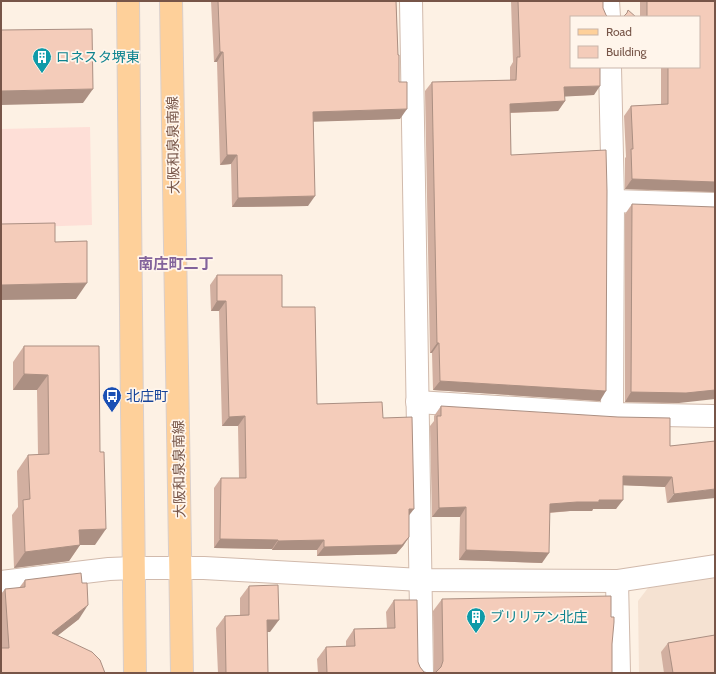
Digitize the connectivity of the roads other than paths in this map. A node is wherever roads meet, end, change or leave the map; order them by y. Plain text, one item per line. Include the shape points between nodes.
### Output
1 (128, 1) edge
2 (171, 1) edge
3 (411, 1) edge
4 (608, 1) edge
5 (609, 16) edge
6 (610, 68) edge
7 (613, 201) junction
8 (715, 204) edge
9 (417, 402) junction
10 (612, 414) junction
11 (713, 416) dead end
12 (715, 566) edge
13 (134, 568) junction
14 (180, 568) junction
15 (421, 580) junction
16 (617, 581) junction
17 (1, 582) edge
18 (135, 673) edge
19 (182, 673) edge
20 (422, 673) edge
21 (619, 673) edge

1 - 13 main road
2 - 14 main road, 大阪和泉泉南線
3 - 9 street
4 - 5 street
6 - 7 street
7 - 8 street
7 - 10 street
9 - 10 street
9 - 15 street
10 - 11 street
12 - 16 street
13 - 14 street
13 - 17 street
13 - 18 main road
14 - 15 street
14 - 19 main road, 大阪和泉泉南線
15 - 16 street
15 - 20 street
16 - 21 street

